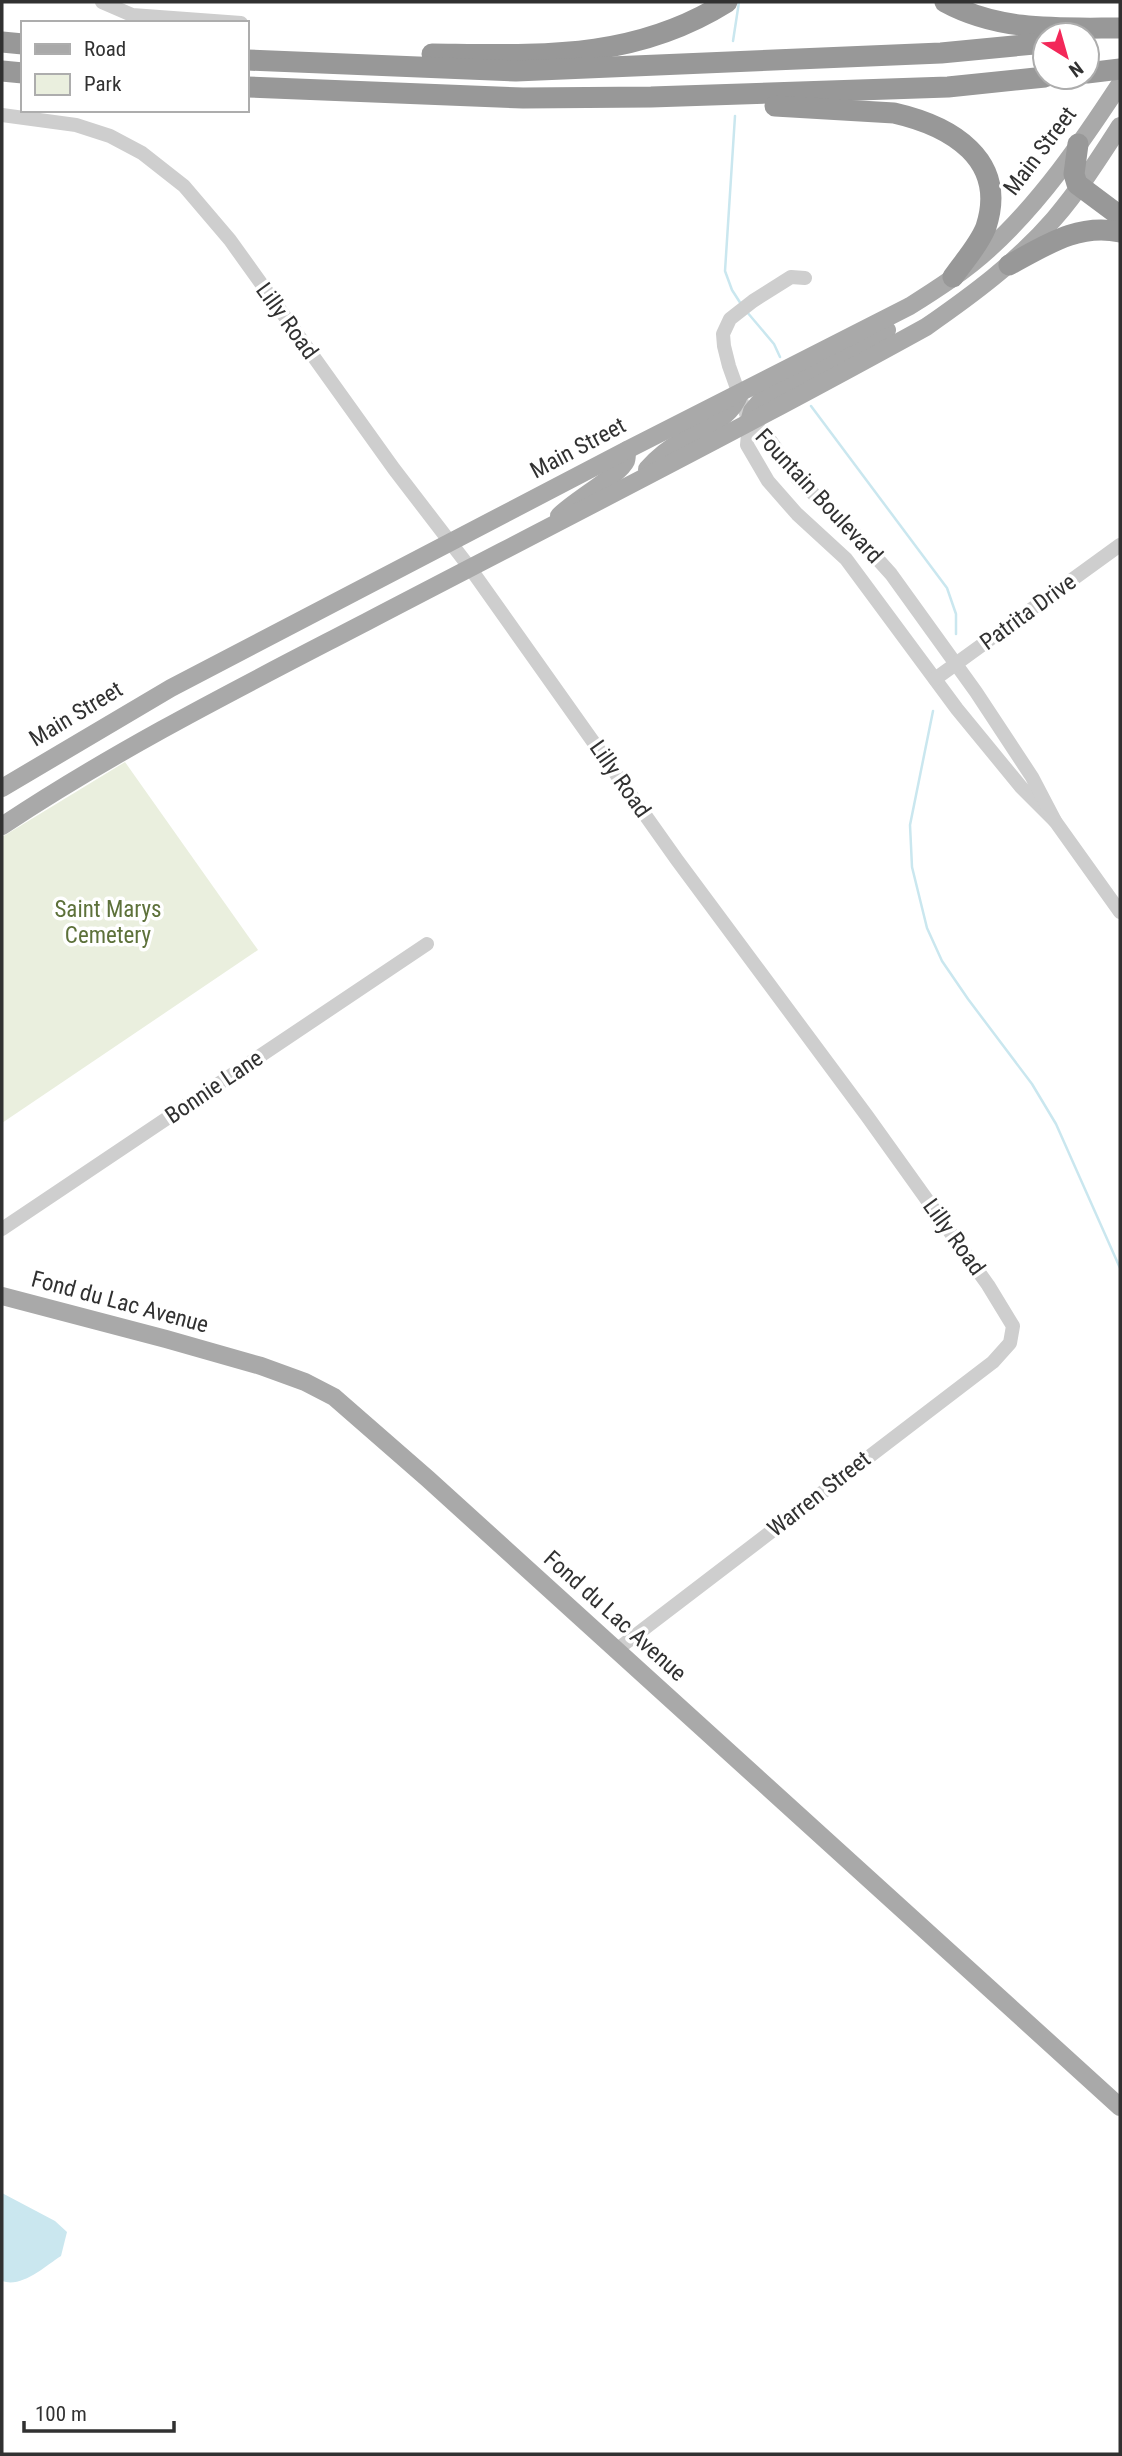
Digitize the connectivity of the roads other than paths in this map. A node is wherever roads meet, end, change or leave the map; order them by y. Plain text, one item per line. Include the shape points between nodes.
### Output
1 (102, 2) edge
2 (727, 2) edge
3 (946, 2) edge
4 (218, 21) edge
5 (1120, 27) edge
6 (1120, 36) edge
7 (1101, 38) edge
8 (2, 42) edge
9 (21, 44) edge
10 (1031, 44) edge
11 (248, 60) edge
12 (290, 62) junction
13 (1120, 69) edge
14 (2, 71) edge
15 (1101, 71) edge
16 (21, 73) edge
17 (1031, 78) edge
18 (248, 87) edge
19 (1117, 89) edge
20 (651, 97) junction
21 (2, 115) edge
22 (1120, 126) edge
23 (1078, 144) junction
24 (1079, 187) junction
25 (1120, 216) edge
26 (1120, 232) edge
27 (1009, 265) junction
28 (805, 278) dead end
29 (947, 282) junction
30 (740, 393) junction
31 (749, 422) junction
32 (628, 450) junction
33 (630, 486) junction
34 (547, 529) junction
35 (451, 543) junction
36 (1120, 545) edge
37 (470, 568) junction
38 (956, 664) junction
39 (198, 674) junction
40 (935, 679) junction
41 (213, 702) junction
42 (2, 788) edge
43 (4, 821) edge
44 (1055, 821) junction
45 (1120, 912) edge
46 (427, 944) dead end
47 (2, 1230) edge
48 (2, 1296) edge
49 (1013, 1331) joint
50 (615, 1651) junction
51 (1120, 2107) edge

1 - 4 street via 132,15
2 - 12 highway via 677,28 612,48 528,55 374,54
3 - 5 highway via 1017,25
6 - 7 highway
8 - 9 highway
10 - 12 highway via 941,53 516,71
11 - 12 highway
13 - 15 highway
14 - 16 highway
17 - 20 highway via 948,87
18 - 20 highway via 523,98
19 - 23 main road, Main Street
20 - 29 highway via 711,104 877,110 913,117 959,139 984,167 991,199 979,240
21 - 35 street, Lilly Road via 76,125 127,145 170,173 222,230
22 - 24 main road
23 - 24 highway via 1074,174
23 - 29 main road, Main Street via 1004,236
24 - 25 highway
24 - 27 main road
26 - 27 highway via 1093,229 1063,236
27 - 31 main road via 926,327
28 - 30 street via 790,276 727,325 724,346
29 - 30 main road, Main Street via 910,306
29 - 31 main road via 917,314 762,400
30 - 31 street
30 - 32 main road, Main Street
30 - 33 main road via 728,414 679,442
31 - 33 main road
31 - 38 street, Fountain Boulevard via 765,433 797,478 877,557
31 - 40 street, Fountain Boulevard via 747,446 768,481 846,559
32 - 34 main road via 619,470 570,504
32 - 35 main road, Main Street
33 - 34 main road
34 - 37 main road
35 - 37 street, Lilly Road
35 - 39 main road, Main Street
36 - 38 street, Patrita Drive
37 - 41 main road
37 - 49 street, Lilly Road via 988,1285
38 - 40 street, Patrita Drive
38 - 44 street, Fountain Boulevard via 1032,777
39 - 41 main road
39 - 42 main road, Main Street via 136,706
40 - 44 street, Fountain Boulevard via 1021,788
41 - 43 main road
44 - 45 street, Fountain Boulevard
46 - 47 street, Bonnie Lane
48 - 50 main road, Fond du Lac Avenue via 261,1366 326,1392
49 - 50 street, Warren Street via 1010,1343 992,1362
50 - 51 main road, Fond du Lac Avenue

